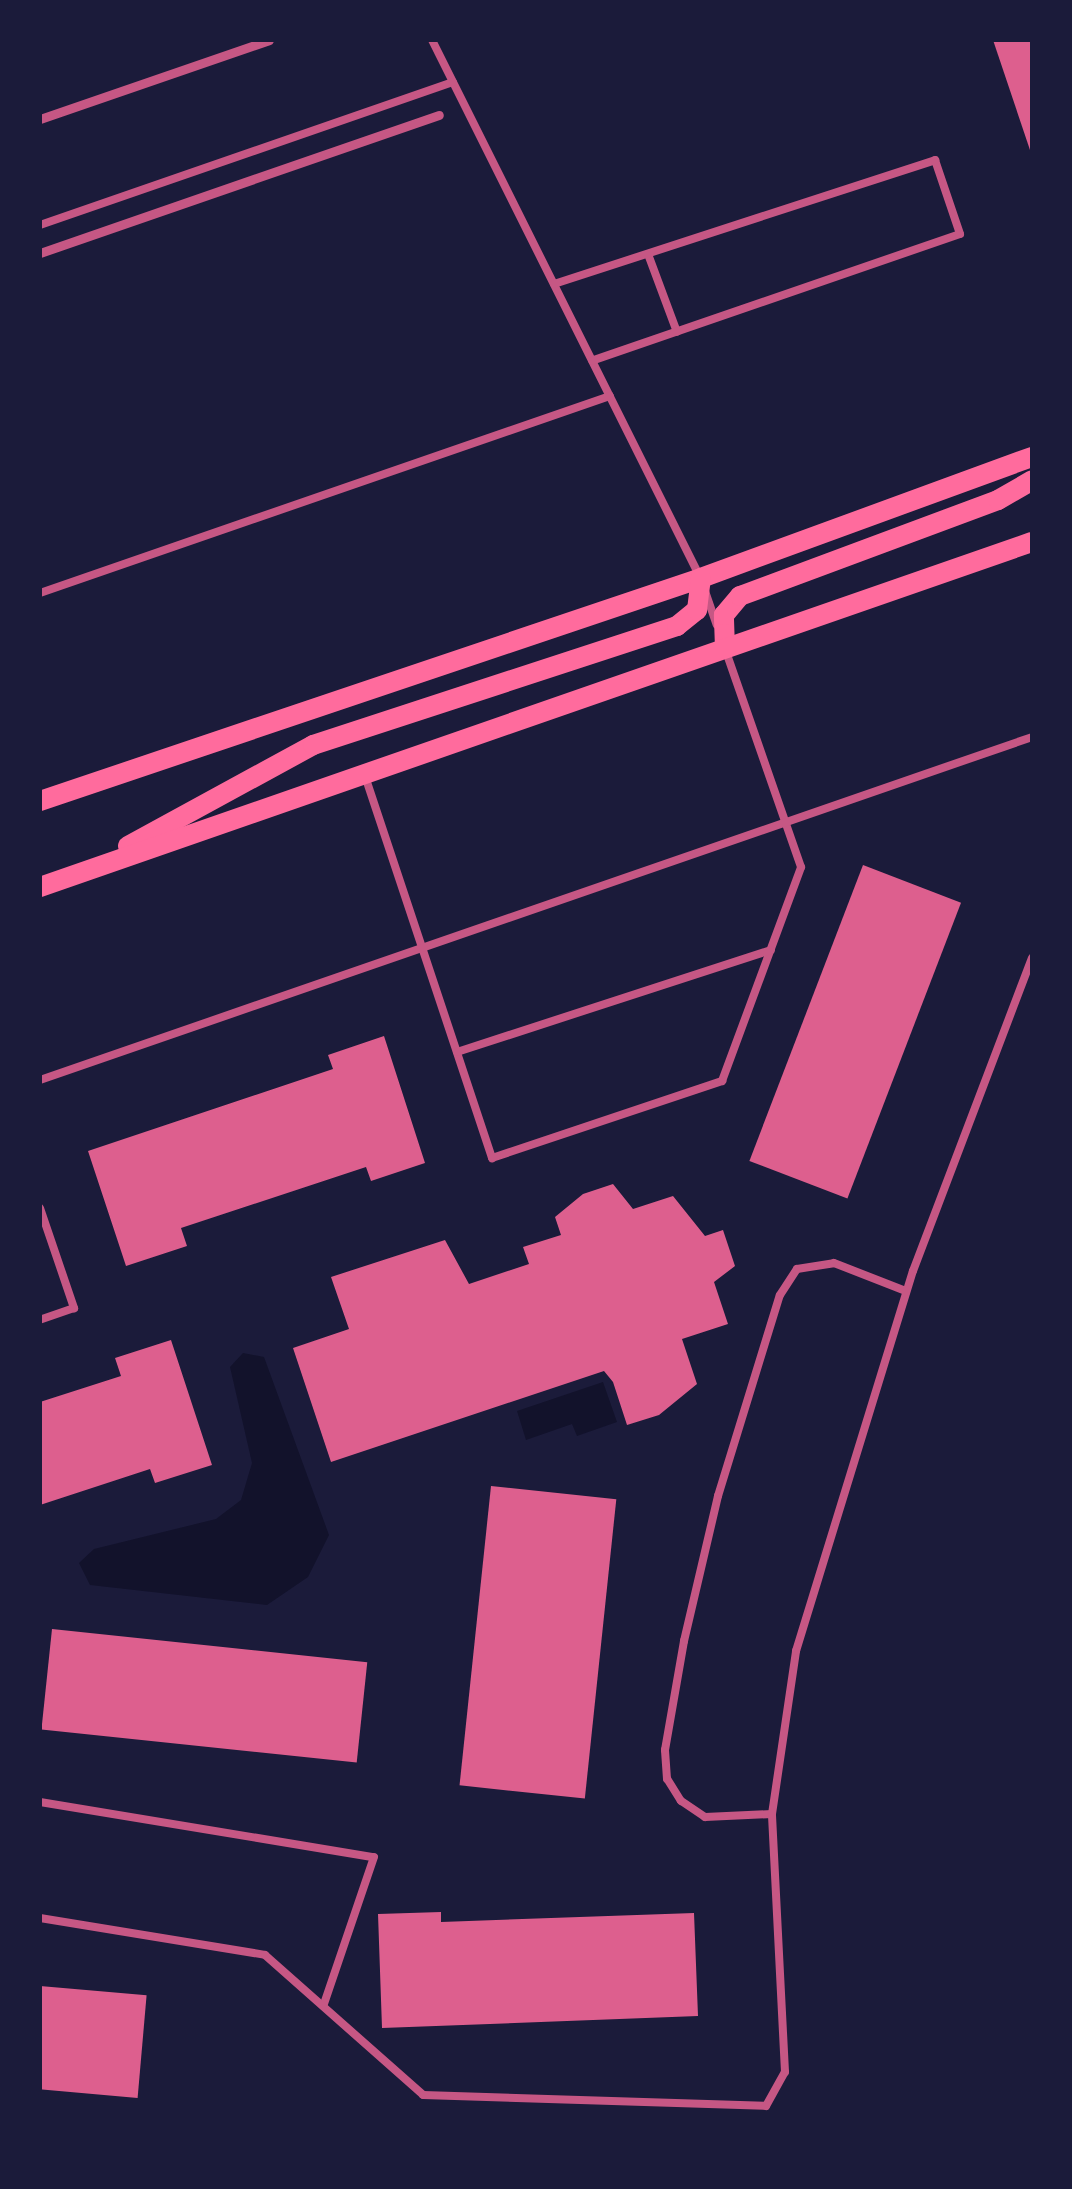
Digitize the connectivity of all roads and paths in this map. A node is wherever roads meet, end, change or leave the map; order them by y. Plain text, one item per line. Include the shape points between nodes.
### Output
1 (270, 40) edge
2 (432, 40) edge
3 (453, 82) junction
4 (439, 115) dead end
5 (40, 119) edge
6 (40, 225) edge
7 (40, 253) edge
8 (648, 254) junction
9 (554, 284) junction
10 (677, 332) junction
11 (592, 361) junction
12 (610, 396) junction
13 (1032, 457) edge
14 (1032, 480) edge
15 (1032, 542) edge
16 (700, 578) junction
17 (40, 593) edge
18 (725, 648) junction
19 (1032, 737) edge
20 (364, 774) junction
21 (40, 801) edge
22 (786, 822) junction
23 (78, 874) junction
24 (40, 887) edge
25 (422, 946) junction
26 (771, 950) junction
27 (1032, 958) edge
28 (457, 1052) junction
29 (40, 1080) edge
30 (40, 1209) edge
31 (906, 1291) junction
32 (40, 1320) edge
33 (40, 1802) edge
34 (772, 1814) junction
35 (40, 1918) edge
36 (324, 2004) junction

1 - 5 street
2 - 3 lane
3 - 6 lane
3 - 9 lane
4 - 7 street
8 - 9 lane
8 - 10 lane
8 - 10 lane via 935,160 960,234
9 - 11 lane
10 - 11 lane
11 - 12 lane
12 - 16 lane
12 - 17 lane
13 - 16 main road
14 - 18 main road via 998,500 740,596 724,615
15 - 18 main road
16 - 18 lane
16 - 21 main road
16 - 23 main road via 697,610 677,626 313,745
18 - 20 main road
18 - 22 lane
19 - 22 lane
20 - 23 main road
20 - 25 lane
22 - 25 lane
22 - 26 lane via 801,867
23 - 24 main road
25 - 28 lane
25 - 29 lane
26 - 28 lane
26 - 28 lane via 722,1080 492,1158
27 - 31 lane
30 - 32 lane via 74,1308
31 - 34 lane via 796,1651
31 - 34 lane via 834,1264 797,1268 780,1294 718,1496 681,1660 667,1779 681,1801 705,1817
33 - 36 lane via 374,1857
34 - 36 lane via 785,2072 766,2106 424,2095
35 - 36 lane via 265,1956

